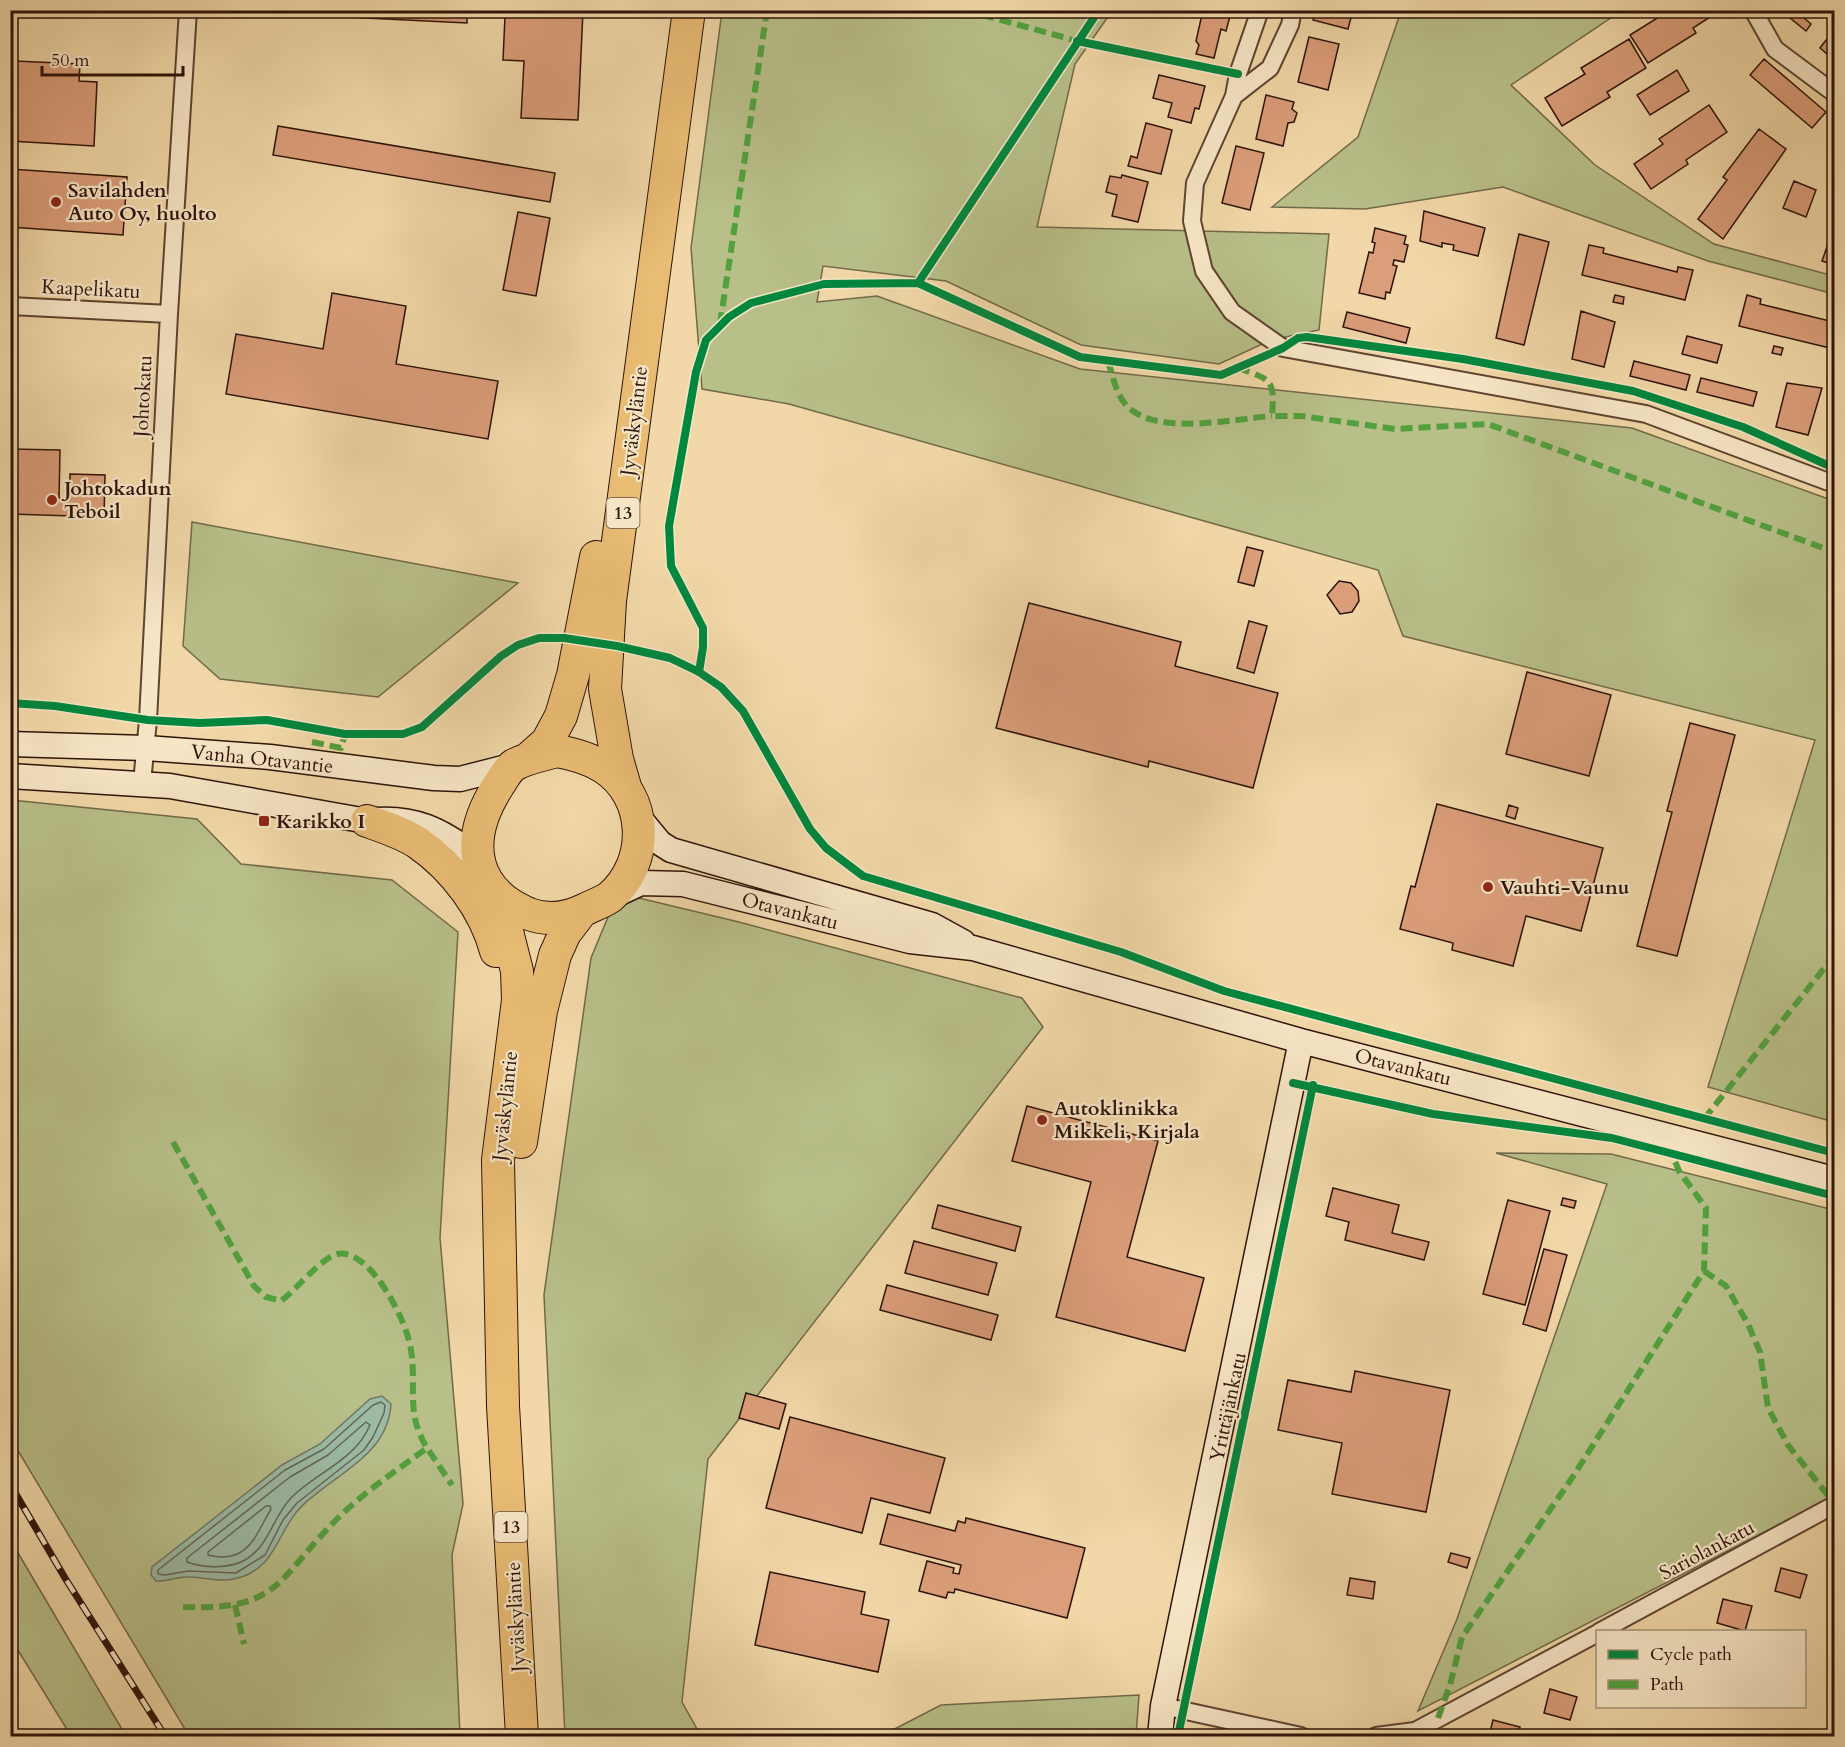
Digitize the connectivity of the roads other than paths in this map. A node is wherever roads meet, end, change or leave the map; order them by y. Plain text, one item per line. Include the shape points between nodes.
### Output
1 (188, 10) edge
2 (689, 10) edge
3 (1260, 10) edge
4 (1293, 10) edge
5 (1753, 10) edge
6 (1834, 93) edge
7 (1234, 96) junction
8 (10, 306) edge
9 (169, 314) junction
10 (644, 336) junction
11 (1834, 484) edge
12 (10, 744) edge
13 (146, 748) junction
14 (520, 763) junction
15 (10, 776) edge
16 (142, 783) junction
17 (631, 802) junction
18 (366, 820) junction
19 (478, 858) junction
20 (498, 896) junction
21 (609, 898) junction
22 (581, 912) junction
23 (973, 948) junction
24 (513, 1030) junction
25 (1301, 1041) junction
26 (1834, 1179) edge
27 (500, 1318) junction
28 (1834, 1505) edge
29 (1602, 1630) edge
30 (1596, 1633) edge
31 (1163, 1706) junction
32 (1417, 1734) edge
33 (522, 1737) edge
34 (1160, 1737) edge
35 (1301, 1737) edge
36 (1376, 1737) edge

1 - 9 street, Johtokatu
2 - 10 highway, Jyväskyläntie / 13
3 - 7 street
4 - 7 street via 1270,68
5 - 6 street via 1775,49
7 - 11 street via 1195,183 1192,220 1204,271 1232,312 1283,348 1646,414
8 - 9 street, Kaapelikatu
9 - 13 street, Johtokatu
10 - 14 highway, Jyväskyläntie / 13 via 573,675 555,730 547,742
10 - 17 highway, Jyväskyläntie / 13 via 610,601 605,689 617,759
12 - 13 main road, Vanha Otavantie
13 - 14 main road, Vanha Otavantie via 270,757 434,778 460,779
13 - 16 street, Johtokatu
14 - 17 highway via 557,751 579,755 605,768
14 - 19 highway, 13 via 487,803 479,827
15 - 16 main road, Vanha Otavantie
16 - 18 main road, Vanha Otavantie
17 - 21 highway, 13 via 640,841 627,877
17 - 23 main road, Otavankatu via 660,843 671,850 932,925
18 - 19 main road, Vanha Otavantie via 391,818 433,828
18 - 24 highway via 416,842 431,853 477,906 492,936
19 - 20 highway, 13
20 - 22 highway, 13 via 539,918
20 - 24 highway, Jyväskyläntie / 13 via 517,971
21 - 22 highway, 13
21 - 23 main road, Otavankatu via 641,883 683,884 910,940
22 - 27 highway, Jyväskyläntie / 13 via 555,955 542,1011 525,1112
23 - 25 main road, Otavankatu
24 - 27 highway, Jyväskyläntie / 13 via 498,1160
25 - 26 main road, Otavankatu
25 - 31 main road, Yrittäjänkatu
27 - 33 highway, Jyväskyläntie / 13
28 - 29 street, Sariolankatu
30 - 32 street, Sariolankatu
31 - 34 main road, Yrittäjänkatu
31 - 35 street
32 - 36 street, Sariolankatu

